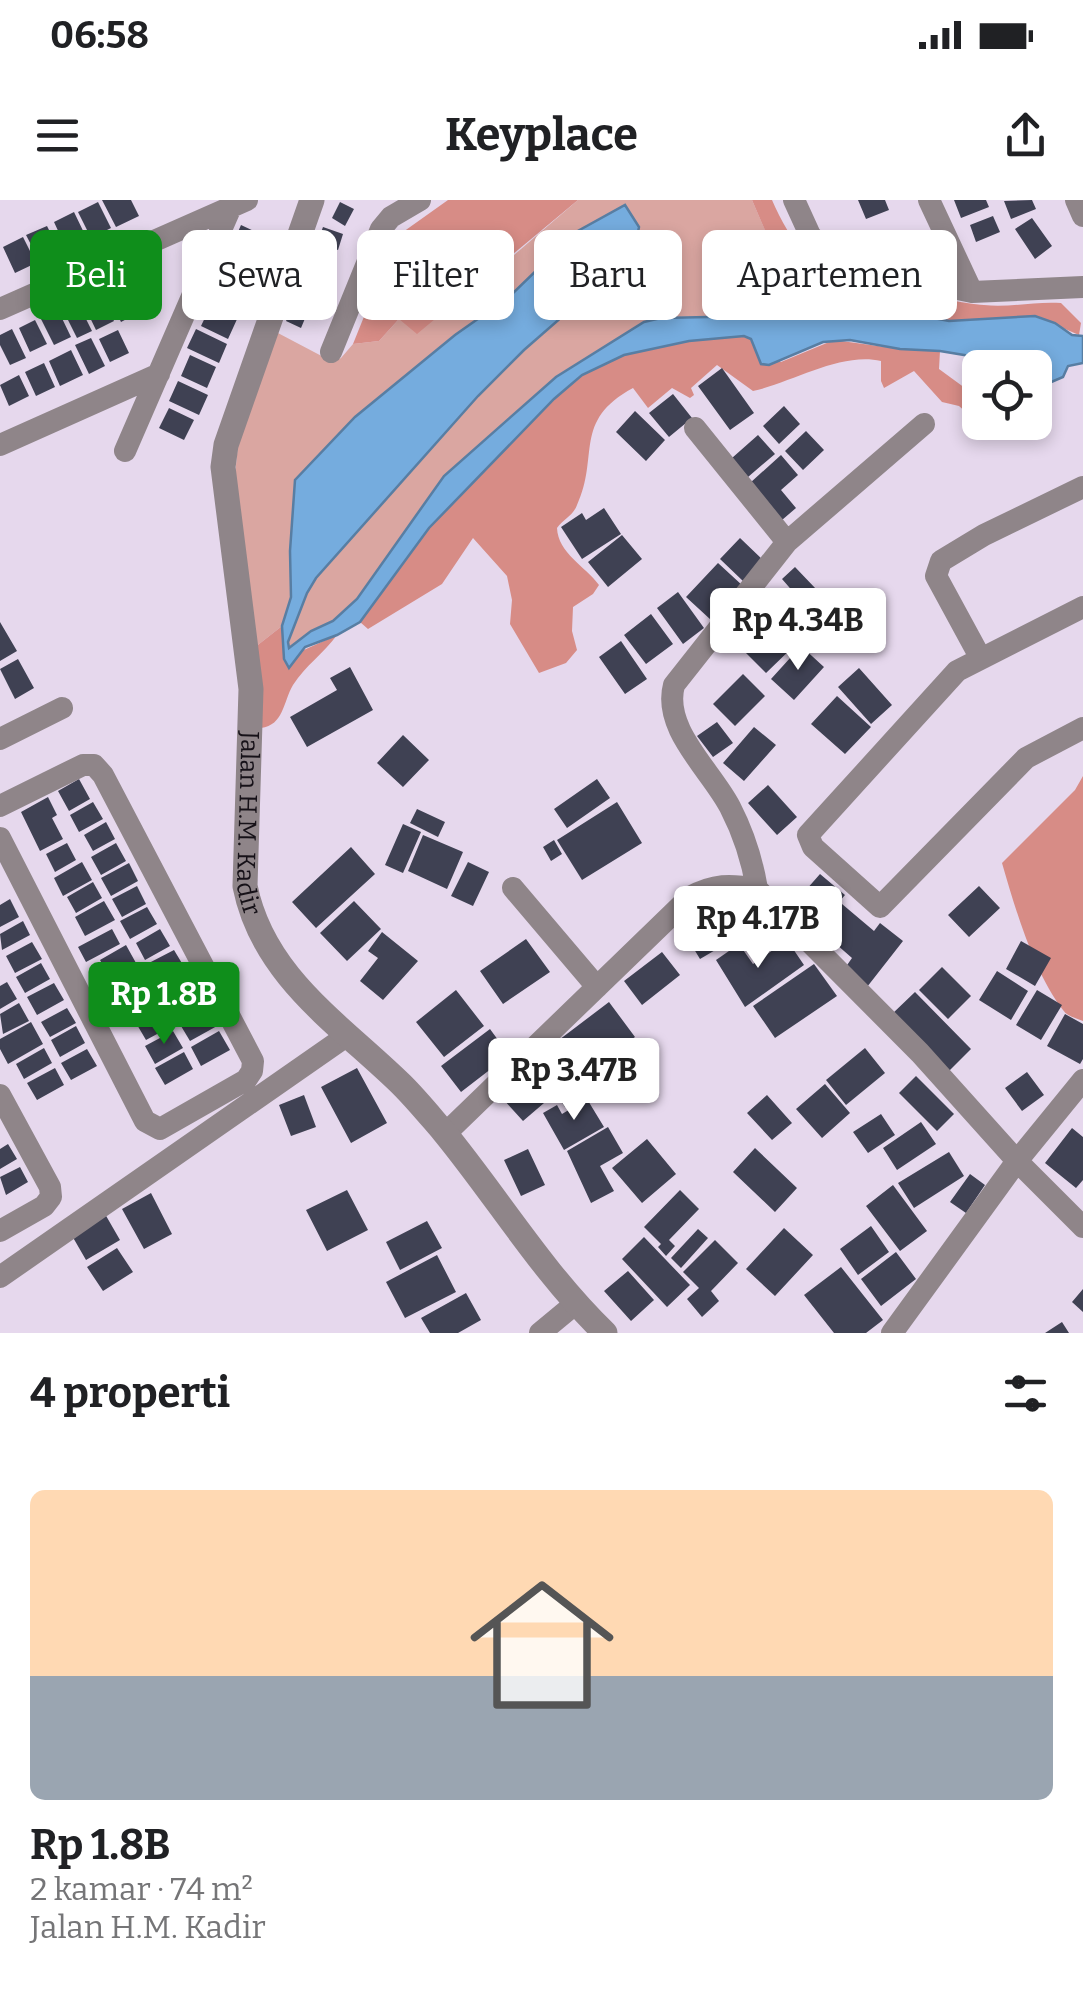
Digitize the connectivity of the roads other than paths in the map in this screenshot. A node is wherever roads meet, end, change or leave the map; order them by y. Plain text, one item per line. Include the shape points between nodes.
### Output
1 (312, 200) edge
2 (420, 200) edge
3 (794, 200) edge
4 (929, 200) edge
5 (1076, 200) edge
6 (239, 204) edge
7 (1083, 216) edge
8 (1083, 287) edge
9 (972, 292) junction
10 (0, 309) edge
11 (331, 352) dead end
12 (158, 374) junction
13 (924, 424) dead end
14 (695, 428) dead end
15 (0, 444) edge
16 (125, 451) dead end
17 (1083, 487) edge
18 (787, 542) junction
19 (1083, 607) edge
20 (980, 658) junction
21 (62, 708) dead end
22 (1083, 728) edge
23 (0, 739) edge
24 (0, 806) edge
25 (0, 838) edge
26 (513, 888) dead end
27 (757, 888) junction
28 (597, 986) junction
29 (345, 1036) junction
30 (1083, 1080) edge
31 (0, 1096) edge
32 (445, 1134) junction
33 (1017, 1161) junction
34 (1083, 1227) edge
35 (0, 1231) edge
36 (0, 1277) edge
37 (575, 1304) junction
38 (540, 1333) edge
39 (605, 1333) edge
40 (892, 1333) edge

1 - 29 street, Jalan H.M. Kadir via 223,468 251,690 250,907 287,974
2 - 11 street via 381,229
3 - 9 street via 810,235 838,260
4 - 9 street
5 - 7 street
6 - 10 street
6 - 12 street
8 - 9 street
12 - 15 street
12 - 16 street
13 - 18 street
14 - 18 street
17 - 20 street via 941,561 936,576
18 - 27 street via 709,636 670,698 672,716 742,832
19 - 20 street
20 - 22 street via 957,672 808,835 880,907 1026,758
21 - 23 street
24 - 25 street via 82,765 103,775 253,1061 246,1080 160,1130 145,1121
26 - 28 street
27 - 28 street via 714,885 690,897
27 - 33 street
28 - 32 street
29 - 32 street, Jalan H.M. Kadir
29 - 36 street
30 - 33 street
31 - 35 street via 51,1197
32 - 37 street, Jalan H.M. Kadir
33 - 34 street
33 - 40 street
37 - 38 street
37 - 39 street, Jalan H.M. Kadir

